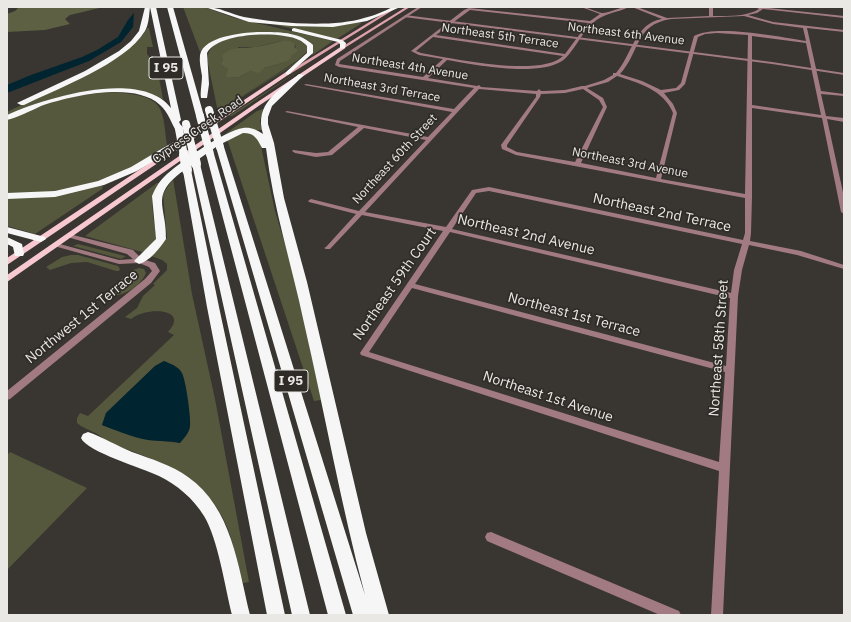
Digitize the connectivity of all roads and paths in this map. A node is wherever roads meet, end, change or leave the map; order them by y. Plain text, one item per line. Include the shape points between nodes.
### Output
1 (148, 7) edge
2 (153, 7) edge
3 (160, 7) edge
4 (170, 7) edge
5 (177, 7) edge
6 (208, 7) edge
7 (395, 7) edge
8 (408, 7) edge
9 (420, 7) edge
10 (583, 7) edge
11 (627, 7) edge
12 (634, 7) edge
13 (711, 7) edge
14 (813, 7) edge
15 (761, 8) edge
16 (602, 14) junction
17 (815, 14) junction
18 (742, 15) junction
19 (406, 16) junction
20 (710, 16) junction
21 (844, 17) edge
22 (242, 18) junction
23 (665, 18) junction
24 (451, 21) junction
25 (589, 22) junction
26 (805, 27) junction
27 (184, 29) dead end
28 (844, 31) edge
29 (750, 35) junction
30 (432, 36) junction
31 (578, 37) junction
32 (340, 41) junction
33 (808, 42) junction
34 (633, 44) junction
35 (342, 48) junction
36 (170, 51) dead end
37 (691, 51) junction
38 (566, 54) junction
39 (447, 58) junction
40 (751, 59) junction
41 (814, 68) junction
42 (288, 73) junction
43 (612, 73) junction
44 (844, 73) edge
45 (197, 74) dead end
46 (618, 74) junction
47 (300, 75) junction
48 (425, 78) junction
49 (306, 85) dead end
50 (581, 86) junction
51 (478, 87) junction
52 (540, 91) junction
53 (660, 92) junction
54 (820, 92) junction
55 (844, 95) edge
56 (204, 96) junction
57 (15, 106) dead end
58 (750, 106) junction
59 (456, 111) junction
60 (287, 112) dead end
61 (825, 117) junction
62 (7, 118) edge
63 (844, 120) edge
64 (183, 123) junction
65 (363, 126) junction
66 (197, 133) junction
67 (429, 139) junction
68 (215, 150) junction
69 (295, 151) dead end
70 (270, 158) junction
71 (577, 165) junction
72 (192, 167) junction
73 (658, 180) junction
74 (474, 191) joint
75 (7, 196) edge
76 (749, 197) junction
77 (311, 201) dead end
78 (844, 212) edge
79 (360, 213) junction
80 (7, 230) edge
81 (449, 230) junction
82 (52, 232) junction
83 (68, 236) junction
84 (41, 239) junction
85 (7, 240) edge
86 (746, 243) junction
87 (56, 245) junction
88 (328, 248) dead end
89 (19, 254) junction
90 (139, 261) junction
91 (7, 262) edge
92 (844, 267) edge
93 (7, 279) edge
94 (411, 285) junction
95 (734, 296) junction
96 (364, 352) joint
97 (730, 370) junction
98 (7, 396) edge
99 (88, 438) dead end
100 (724, 468) junction
101 (491, 537) dead end
102 (241, 615) edge
103 (276, 615) edge
104 (301, 615) edge
105 (337, 615) edge
106 (362, 615) edge
107 (380, 615) edge
108 (675, 615) edge
109 (717, 615) edge

1 - 57 highway via 143,29 122,51 94,68
2 - 64 highway, I 95
3 - 36 highway
4 - 68 highway, bridge via 200,116
5 - 27 highway
6 - 22 highway
7 - 22 highway via 365,20 333,25 291,24
7 - 32 main road, Cypress Creek Road
8 - 35 main road, Cypress Creek Road
9 - 19 street
10 - 16 street
11 - 16 street
12 - 23 street
13 - 20 street
14 - 17 street
15 - 17 street
15 - 18 street
16 - 25 street
17 - 21 street
18 - 20 street
18 - 26 street via 773,23
19 - 24 street, Northeast 6th Avenue
19 - 48 street, Northeast 4th Avenue via 338,60 337,65
20 - 23 street
22 - 32 highway
23 - 34 street via 645,27
24 - 25 street via 469,9
24 - 30 street
24 - 31 street, Northeast 6th Avenue
25 - 31 street
26 - 28 street
26 - 33 street
29 - 33 street
29 - 37 street via 717,32 698,34 694,37
29 - 40 street, Northeast 58th Street
30 - 38 street, Northeast 5th Terrace
30 - 39 street via 414,49 414,52
31 - 34 street, Northeast 6th Avenue
31 - 38 street
32 - 35 highway via 343,43
32 - 42 main road, Cypress Creek Road
33 - 41 street
34 - 37 street, Northeast 6th Avenue
34 - 43 street via 619,67
34 - 46 street via 624,68
35 - 47 main road, Cypress Creek Road
37 - 40 street, Northeast 6th Avenue
37 - 53 street via 683,84 677,89
38 - 39 street via 561,60 551,64 524,68
39 - 48 street
40 - 41 street, Northeast 6th Avenue
40 - 58 street, Northeast 58th Street
41 - 44 street, Northeast 6th Avenue
41 - 54 street
42 - 56 highway via 310,53 310,45 303,39 275,33 230,38 213,44 204,51
42 - 66 main road, Cypress Creek Road
43 - 46 street
43 - 50 street
45 - 56 highway, I 95
46 - 50 street via 607,80
46 - 53 street
47 - 70 highway via 265,111
47 - 83 main road, Cypress Creek Road
48 - 51 street, Northeast 4th Avenue
49 - 59 street, Northeast 3rd Terrace
50 - 52 street, Northeast 4th Avenue
50 - 71 street via 601,99 605,106
51 - 52 street, Northeast 4th Avenue via 503,91
51 - 59 street, Northeast 60th Street
52 - 71 street, Northeast 3rd Avenue via 504,144 504,148 516,153
53 - 73 street via 669,100 675,113
54 - 55 street
54 - 61 street
56 - 68 highway, I 95, bridge
58 - 61 street
58 - 76 street, Northeast 58th Street
59 - 67 street, Northeast 60th Street
60 - 65 street
61 - 63 street
61 - 78 street
62 - 64 highway via 56,98 90,92 120,91 144,94 160,101
64 - 72 highway, I 95, bridge
65 - 67 street
65 - 69 street via 333,152 325,155 316,156
66 - 75 highway via 129,172 101,183 54,194
66 - 82 main road, Cypress Creek Road
67 - 79 street, Northeast 60th Street
68 - 105 highway
68 - 106 highway, I 95
70 - 90 highway via 260,134 252,131 238,132 220,140 170,177 157,196 161,239
70 - 107 highway
71 - 73 street, Northeast 3rd Avenue
72 - 103 highway, I 95 via 212,307
72 - 104 highway
73 - 76 street, Northeast 3rd Avenue
74 - 81 street, Northeast 59th Court
74 - 86 street, Northeast 2nd Terrace via 488,189
76 - 86 street, Northeast 58th Street
77 - 79 street, Northeast 2nd Avenue
79 - 81 street, Northeast 2nd Avenue
79 - 88 street, Northeast 60th Street
80 - 84 highway
81 - 94 street, Northeast 59th Court
81 - 95 street, Northeast 2nd Avenue
82 - 83 main road
82 - 84 main road, Cypress Creek Road
83 - 87 main road, Cypress Creek Road
83 - 90 street, Northwest 1st Terrace via 130,252
84 - 87 main road
84 - 89 main road, Cypress Creek Road
85 - 89 highway via 18,246
86 - 92 street, Northeast 2nd Terrace
86 - 95 street, Northeast 58th Street
87 - 90 street, Northwest 1st Terrace via 119,262
87 - 93 main road, Cypress Creek Road
89 - 91 main road, Cypress Creek Road
90 - 98 street, Northwest 1st Terrace via 154,267 156,271 151,279
94 - 96 street, Northeast 59th Court
94 - 97 street, Northeast 1st Terrace
95 - 97 street, Northeast 58th Street
96 - 100 street, Northeast 1st Avenue
97 - 100 street, Northeast 58th Street
99 - 102 highway via 175,476 200,496 221,533
100 - 109 street, Northeast 58th Street
101 - 108 street

